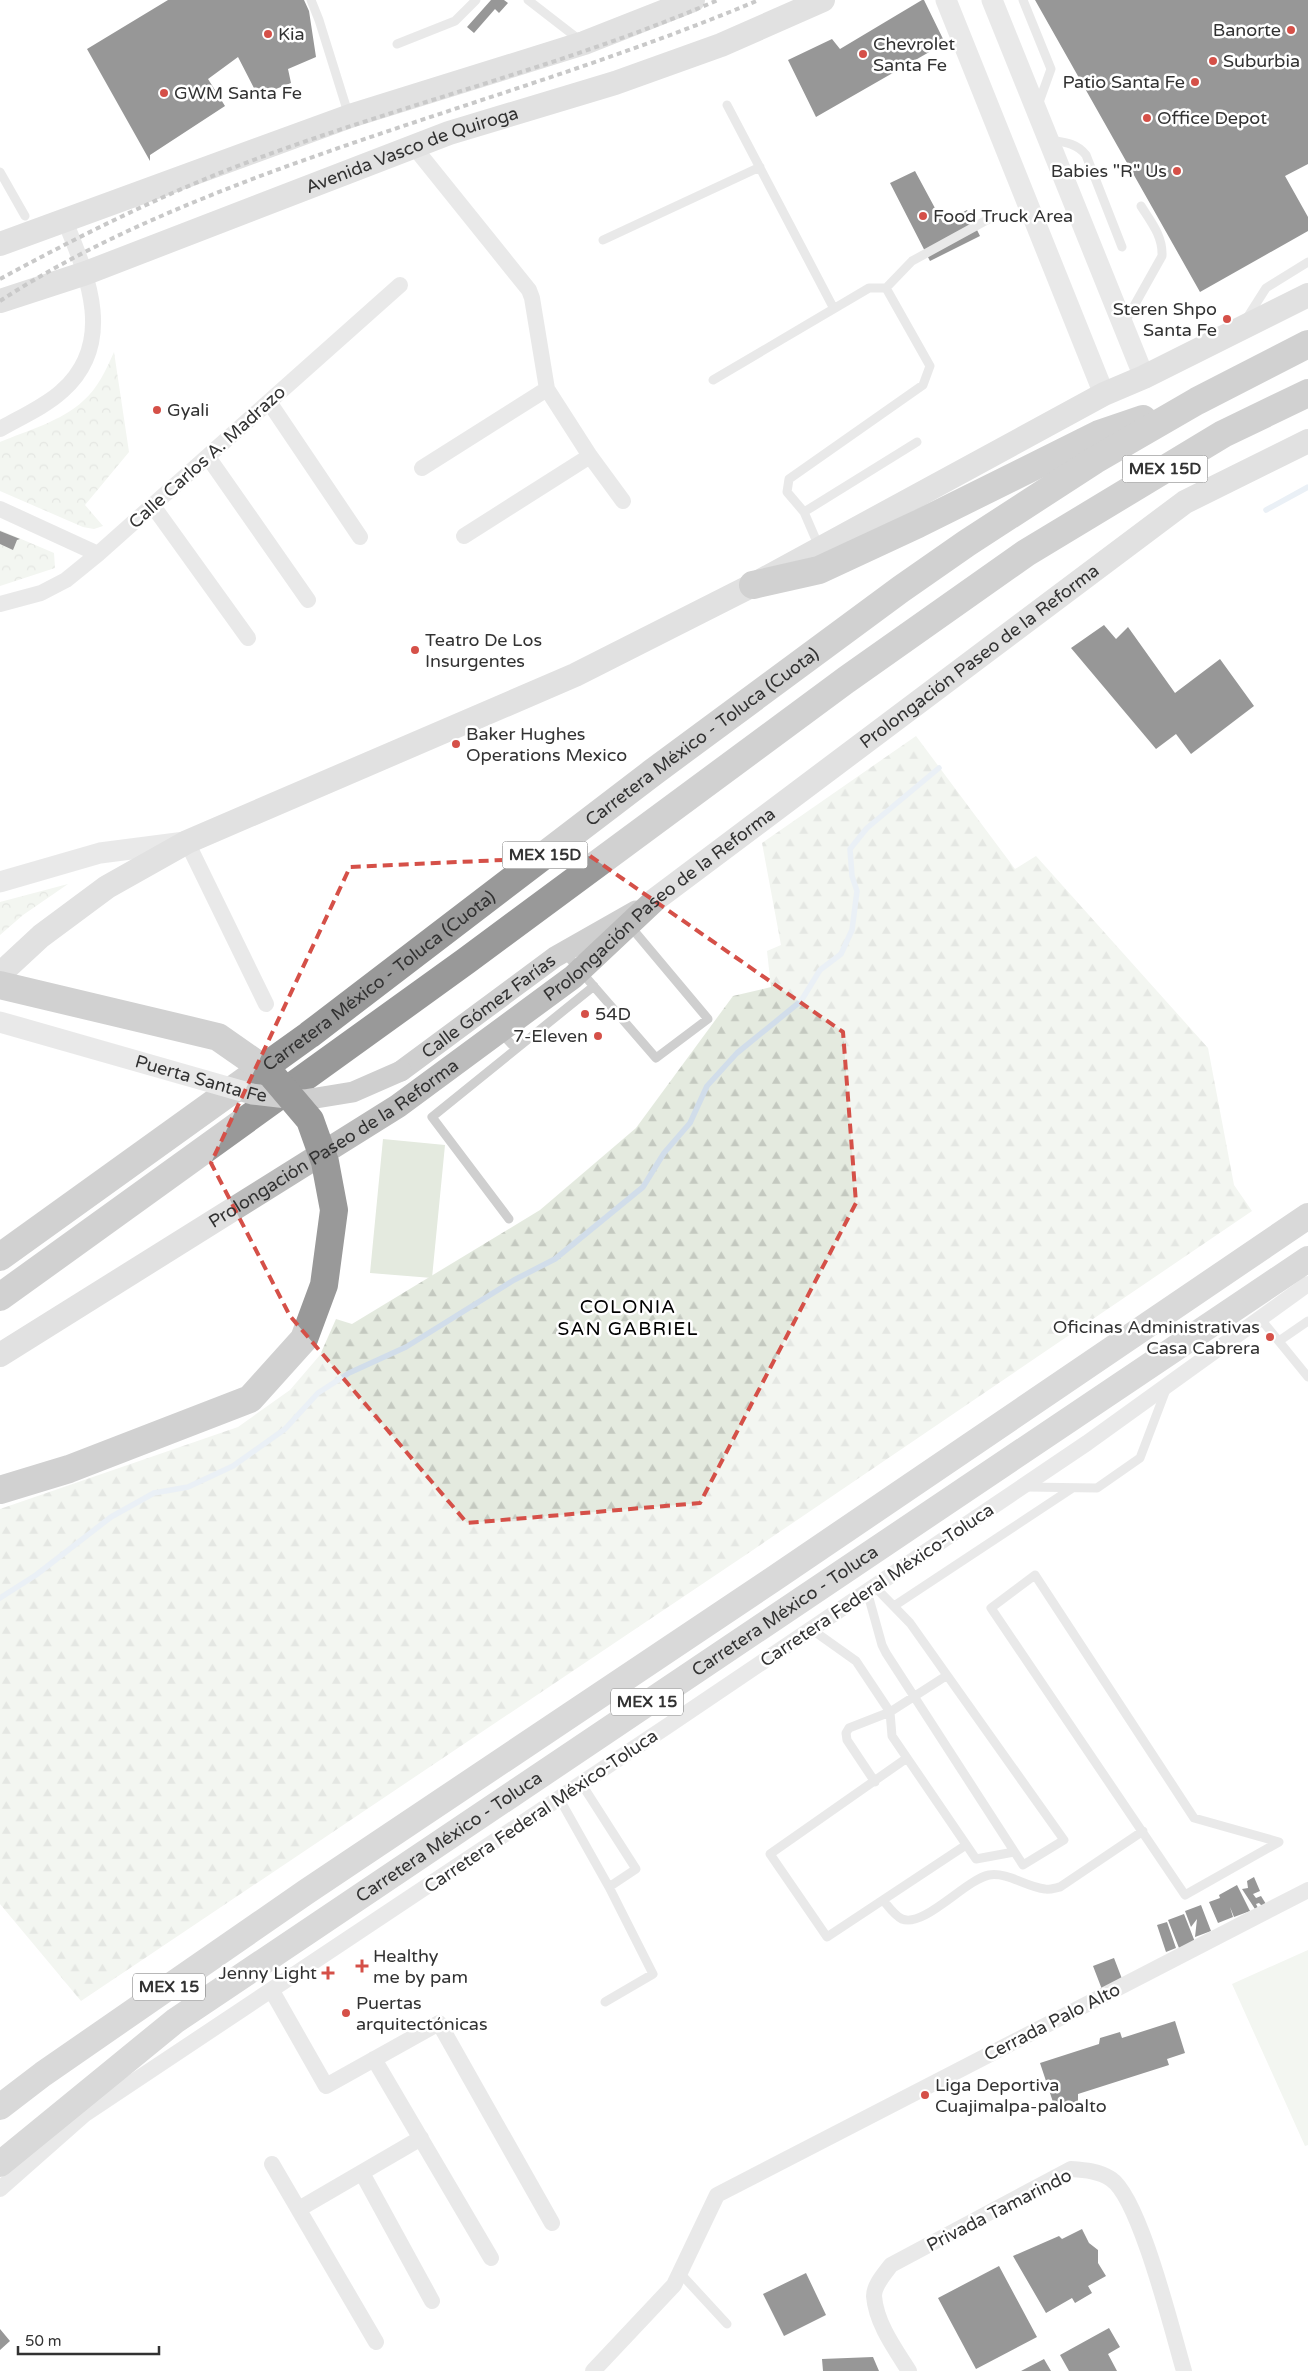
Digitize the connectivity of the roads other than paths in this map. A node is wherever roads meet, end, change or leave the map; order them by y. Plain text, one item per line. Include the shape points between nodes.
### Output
1 (310, 0) edge
2 (476, 0) edge
3 (528, 0) edge
4 (692, 0) edge
5 (823, 0) edge
6 (946, 0) edge
7 (992, 0) edge
8 (1023, 0) edge
9 (584, 43) junction
10 (397, 44) dead end
11 (728, 105) dead end
12 (1036, 110) junction
13 (350, 116) junction
14 (1048, 139) junction
15 (414, 147) junction
16 (760, 167) junction
17 (0, 172) edge
18 (1141, 206) dead end
19 (996, 215) dead end
20 (25, 216) dead end
21 (65, 221) junction
22 (603, 240) dead end
23 (0, 244) edge
24 (1122, 247) dead end
25 (1308, 262) edge
26 (86, 273) junction
27 (400, 285) dead end
28 (886, 288) junction
29 (1308, 294) edge
30 (0, 301) edge
31 (833, 308) junction
32 (1123, 324) junction
33 (1241, 328) junction
34 (1308, 344) edge
35 (1144, 377) junction
36 (713, 380) dead end
37 (547, 389) junction
38 (1308, 393) edge
39 (1104, 394) junction
40 (1197, 401) junction
41 (270, 402) junction
42 (0, 429) edge
43 (1308, 441) edge
44 (917, 442) dead end
45 (590, 456) junction
46 (208, 457) junction
47 (422, 468) dead end
48 (623, 501) dead end
49 (153, 506) junction
50 (0, 509) edge
51 (804, 512) junction
52 (464, 536) dead end
53 (360, 537) dead end
54 (820, 549) junction
55 (98, 554) junction
56 (753, 585) junction
57 (308, 600) dead end
58 (0, 604) edge
59 (248, 638) dead end
60 (187, 842) junction
61 (0, 882) edge
62 (626, 921) junction
63 (564, 952) junction
64 (0, 974) edge
65 (587, 978) junction
66 (0, 985) edge
67 (266, 1004) dead end
68 (0, 1022) edge
69 (499, 1031) junction
70 (516, 1049) junction
71 (402, 1071) joint
72 (1308, 1216) edge
73 (509, 1219) dead end
74 (0, 1257) edge
75 (1307, 1269) edge
76 (0, 1298) edge
77 (1254, 1310) junction
78 (1308, 1320) edge
79 (1279, 1341) junction
80 (0, 1355) edge
81 (1308, 1377) edge
82 (1168, 1384) junction
83 (1020, 1487) junction
84 (1071, 1489) junction
85 (0, 1490) edge
86 (870, 1589) junction
87 (894, 1606) junction
88 (811, 1629) junction
89 (946, 1676) junction
90 (916, 1697) junction
91 (890, 1712) junction
92 (908, 1758) junction
93 (875, 1782) junction
94 (581, 1783) junction
95 (559, 1798) junction
96 (1143, 1831) junction
97 (966, 1845) junction
98 (1014, 1852) junction
99 (609, 1887) junction
100 (1308, 1890) edge
101 (883, 1900) junction
102 (272, 1991) junction
103 (605, 2002) dead end
104 (374, 2059) junction
105 (0, 2107) edge
106 (421, 2138) junction
107 (0, 2164) edge
108 (272, 2164) dead end
109 (362, 2173) junction
110 (0, 2189) edge
111 (299, 2209) junction
112 (552, 2223) dead end
113 (491, 2258) dead end
114 (680, 2272) junction
115 (432, 2301) dead end
116 (727, 2324) dead end
117 (376, 2342) dead end
118 (594, 2371) edge
119 (909, 2371) edge
120 (1184, 2371) edge

1 - 13 lane
2 - 10 lane via 455,21
3 - 9 lane
4 - 9 main road
5 - 15 main road, Avenida Vasco de Quiroga via 721,45 615,83 449,133
6 - 39 street
7 - 12 street
8 - 12 lane via 1051,69
9 - 13 main road
11 - 16 lane
12 - 14 street
13 - 21 main road
14 - 24 lane via 1074,144 1086,155
14 - 32 street
15 - 26 main road, Avenida Vasco de Quiroga
15 - 37 street via 529,290
16 - 22 lane
16 - 31 lane
17 - 20 lane
18 - 32 lane via 1158,234 1162,256
19 - 28 lane via 912,261
21 - 23 main road
21 - 26 street
25 - 33 lane via 1266,288
26 - 30 main road, Avenida Vasco de Quiroga
26 - 42 street via 94,313 91,347 78,374 62,392
27 - 41 street, Calle Carlos A. Madrazo
28 - 31 lane via 869,288
28 - 51 lane via 930,366 923,385 789,479 787,492
29 - 33 main road
31 - 36 lane
32 - 35 street
33 - 35 main road
34 - 40 highway, Carretera México - Toluca (Cuota) / MEX 15D
35 - 39 main road
37 - 45 street
37 - 47 street
38 - 76 highway, Carretera México - Toluca (Cuota) / MEX 15D via 1222,434 1026,552
39 - 54 main road
40 - 56 highway via 1098,434 819,570
40 - 74 highway, Carretera México - Toluca (Cuota) / MEX 15D via 1095,460 901,589 652,773 309,1035
41 - 46 street, Calle Carlos A. Madrazo
41 - 53 street
43 - 62 main road, Prolongación Paseo de la Reforma via 1184,502
44 - 51 lane
45 - 48 street
45 - 52 street
46 - 49 street, Calle Carlos A. Madrazo
46 - 57 street
49 - 55 street, Calle Carlos A. Madrazo
49 - 59 street
50 - 55 street
51 - 54 lane
54 - 56 main road
55 - 58 street, Calle Carlos A. Madrazo via 66,580 41,593
56 - 60 main road via 575,675
60 - 61 street via 100,853
60 - 64 main road via 107,887 41,936
60 - 67 street
62 - 63 street, Calle Gómez Farías
62 - 65 main road, Prolongación Paseo de la Reforma
62 - 65 lane via 708,1018 656,1058
63 - 65 lane
63 - 71 street, Calle Gómez Farías
65 - 69 main road, Prolongación Paseo de la Reforma
65 - 70 lane
66 - 85 highway, bridge via 218,1037 271,1074 310,1120 325,1162 334,1210 324,1286 304,1339 250,1399 69,1469
68 - 71 street, Puerta Santa Fe, bridge via 261,1095 304,1100 353,1092
69 - 70 lane
69 - 80 main road, Prolongación Paseo de la Reforma via 398,1106
70 - 73 lane via 432,1117
72 - 105 main road, Carretera México - Toluca / MEX 15 via 306,1892
75 - 77 main road, Carretera México - Toluca / MEX 15
77 - 79 lane
77 - 82 street, Carretera Federal México-Toluca
77 - 107 main road, Carretera México - Toluca / MEX 15 via 175,2021
78 - 79 lane
79 - 81 lane
82 - 83 street, Carretera Federal México-Toluca
82 - 84 lane via 1140,1458 1097,1488
83 - 84 lane
83 - 86 street, Carretera Federal México-Toluca
84 - 87 lane
86 - 87 lane
86 - 88 street, Carretera Federal México-Toluca
86 - 90 lane via 882,1645
87 - 89 lane via 910,1623
88 - 91 lane via 856,1661
88 - 94 street, Carretera Federal México-Toluca
89 - 90 lane
89 - 98 lane via 1064,1840 1024,1865
90 - 91 lane
90 - 98 lane
91 - 92 lane via 892,1736
91 - 93 lane via 849,1728 846,1733 847,1740
92 - 93 lane
92 - 97 lane
93 - 101 lane via 770,1854 827,1937
94 - 95 street, Carretera Federal México-Toluca
94 - 99 lane via 636,1869
95 - 99 lane
95 - 102 street, Carretera Federal México-Toluca
96 - 96 lane via 991,1608 1035,1575 1194,1818 1279,1842 1185,1895
96 - 101 lane via 1060,1887 1045,1889 992,1875 979,1878 912,1921 901,1918
97 - 98 lane via 976,1859
97 - 101 lane
99 - 103 lane via 653,1974
100 - 114 street, Cerrada Palo Alto via 717,2195
102 - 104 street via 326,2086
102 - 110 street, Carretera Federal México-Toluca via 85,2114
104 - 106 street
104 - 112 street via 438,2023
106 - 109 street
106 - 113 street
108 - 111 street
109 - 111 street
109 - 115 street
111 - 117 street
114 - 116 lane
114 - 118 street via 674,2285
119 - 120 street, Privada Tamarindo via 883,2327 874,2295 880,2279 891,2265 1071,2169 1093,2171 1113,2180 1124,2196 1144,2234

